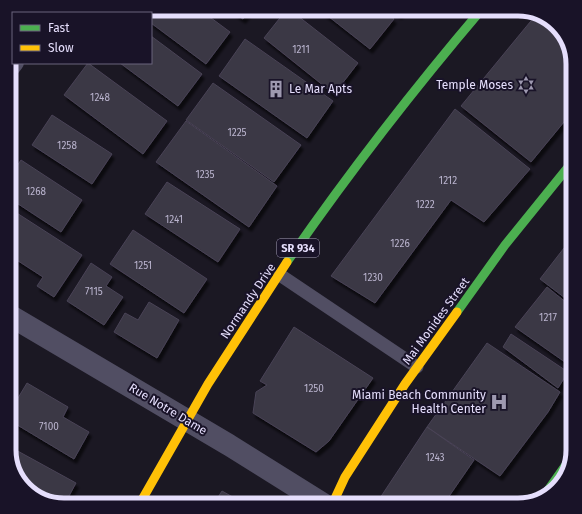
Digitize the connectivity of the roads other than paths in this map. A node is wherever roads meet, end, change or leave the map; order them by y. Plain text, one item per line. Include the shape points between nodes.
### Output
1 (476, 16) edge
2 (566, 169) edge
3 (280, 275) junction
4 (16, 319) edge
5 (417, 367) junction
6 (187, 420) junction
7 (143, 498) edge
8 (314, 498) edge
9 (335, 498) edge

1 - 3 main road, Normandy Drive / SR 934 via 375,140
2 - 5 main road, Mai Monides Street via 505,245
3 - 5 lane
3 - 6 main road, Normandy Drive / SR 934 via 242,330
4 - 6 street, Rue Notre Dame
5 - 9 main road, Mai Monides Street via 345,477
6 - 7 main road, Normandy Drive / SR 934
6 - 8 street, Rue Notre Dame

